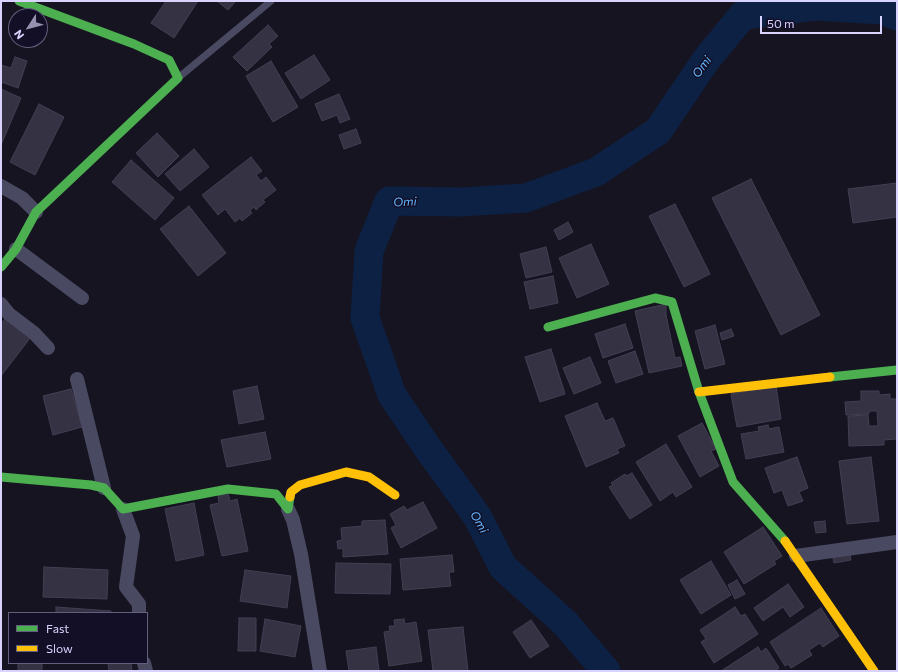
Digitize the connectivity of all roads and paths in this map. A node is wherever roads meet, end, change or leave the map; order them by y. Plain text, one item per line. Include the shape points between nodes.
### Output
1 (271, 1) edge
2 (24, 2) edge
3 (178, 78) junction
4 (1, 186) edge
5 (36, 212) junction
6 (16, 249) junction
7 (1, 267) edge
8 (82, 298) dead end
9 (1, 304) edge
10 (548, 327) dead end
11 (48, 348) dead end
12 (897, 370) edge
13 (77, 379) dead end
14 (699, 392) junction
15 (1, 477) edge
16 (104, 488) junction
17 (395, 495) dead end
18 (288, 508) junction
19 (123, 509) junction
20 (897, 542) edge
21 (796, 556) junction
22 (139, 612) edge
23 (320, 671) edge
24 (874, 671) edge

1 - 3 lane
2 - 3 street via 169,60
3 - 5 street
4 - 5 street via 22,198
5 - 6 street
6 - 7 street
6 - 8 street
9 - 11 street
10 - 14 street via 655,298 672,302
12 - 14 street
13 - 16 street
14 - 21 street via 733,482
15 - 16 street via 91,484
16 - 19 street
17 - 18 street via 369,477 346,472 300,485 291,492
18 - 19 street via 276,494 228,489
18 - 23 street via 301,554
19 - 22 street via 133,536 126,587 139,604
20 - 21 street
21 - 24 street

